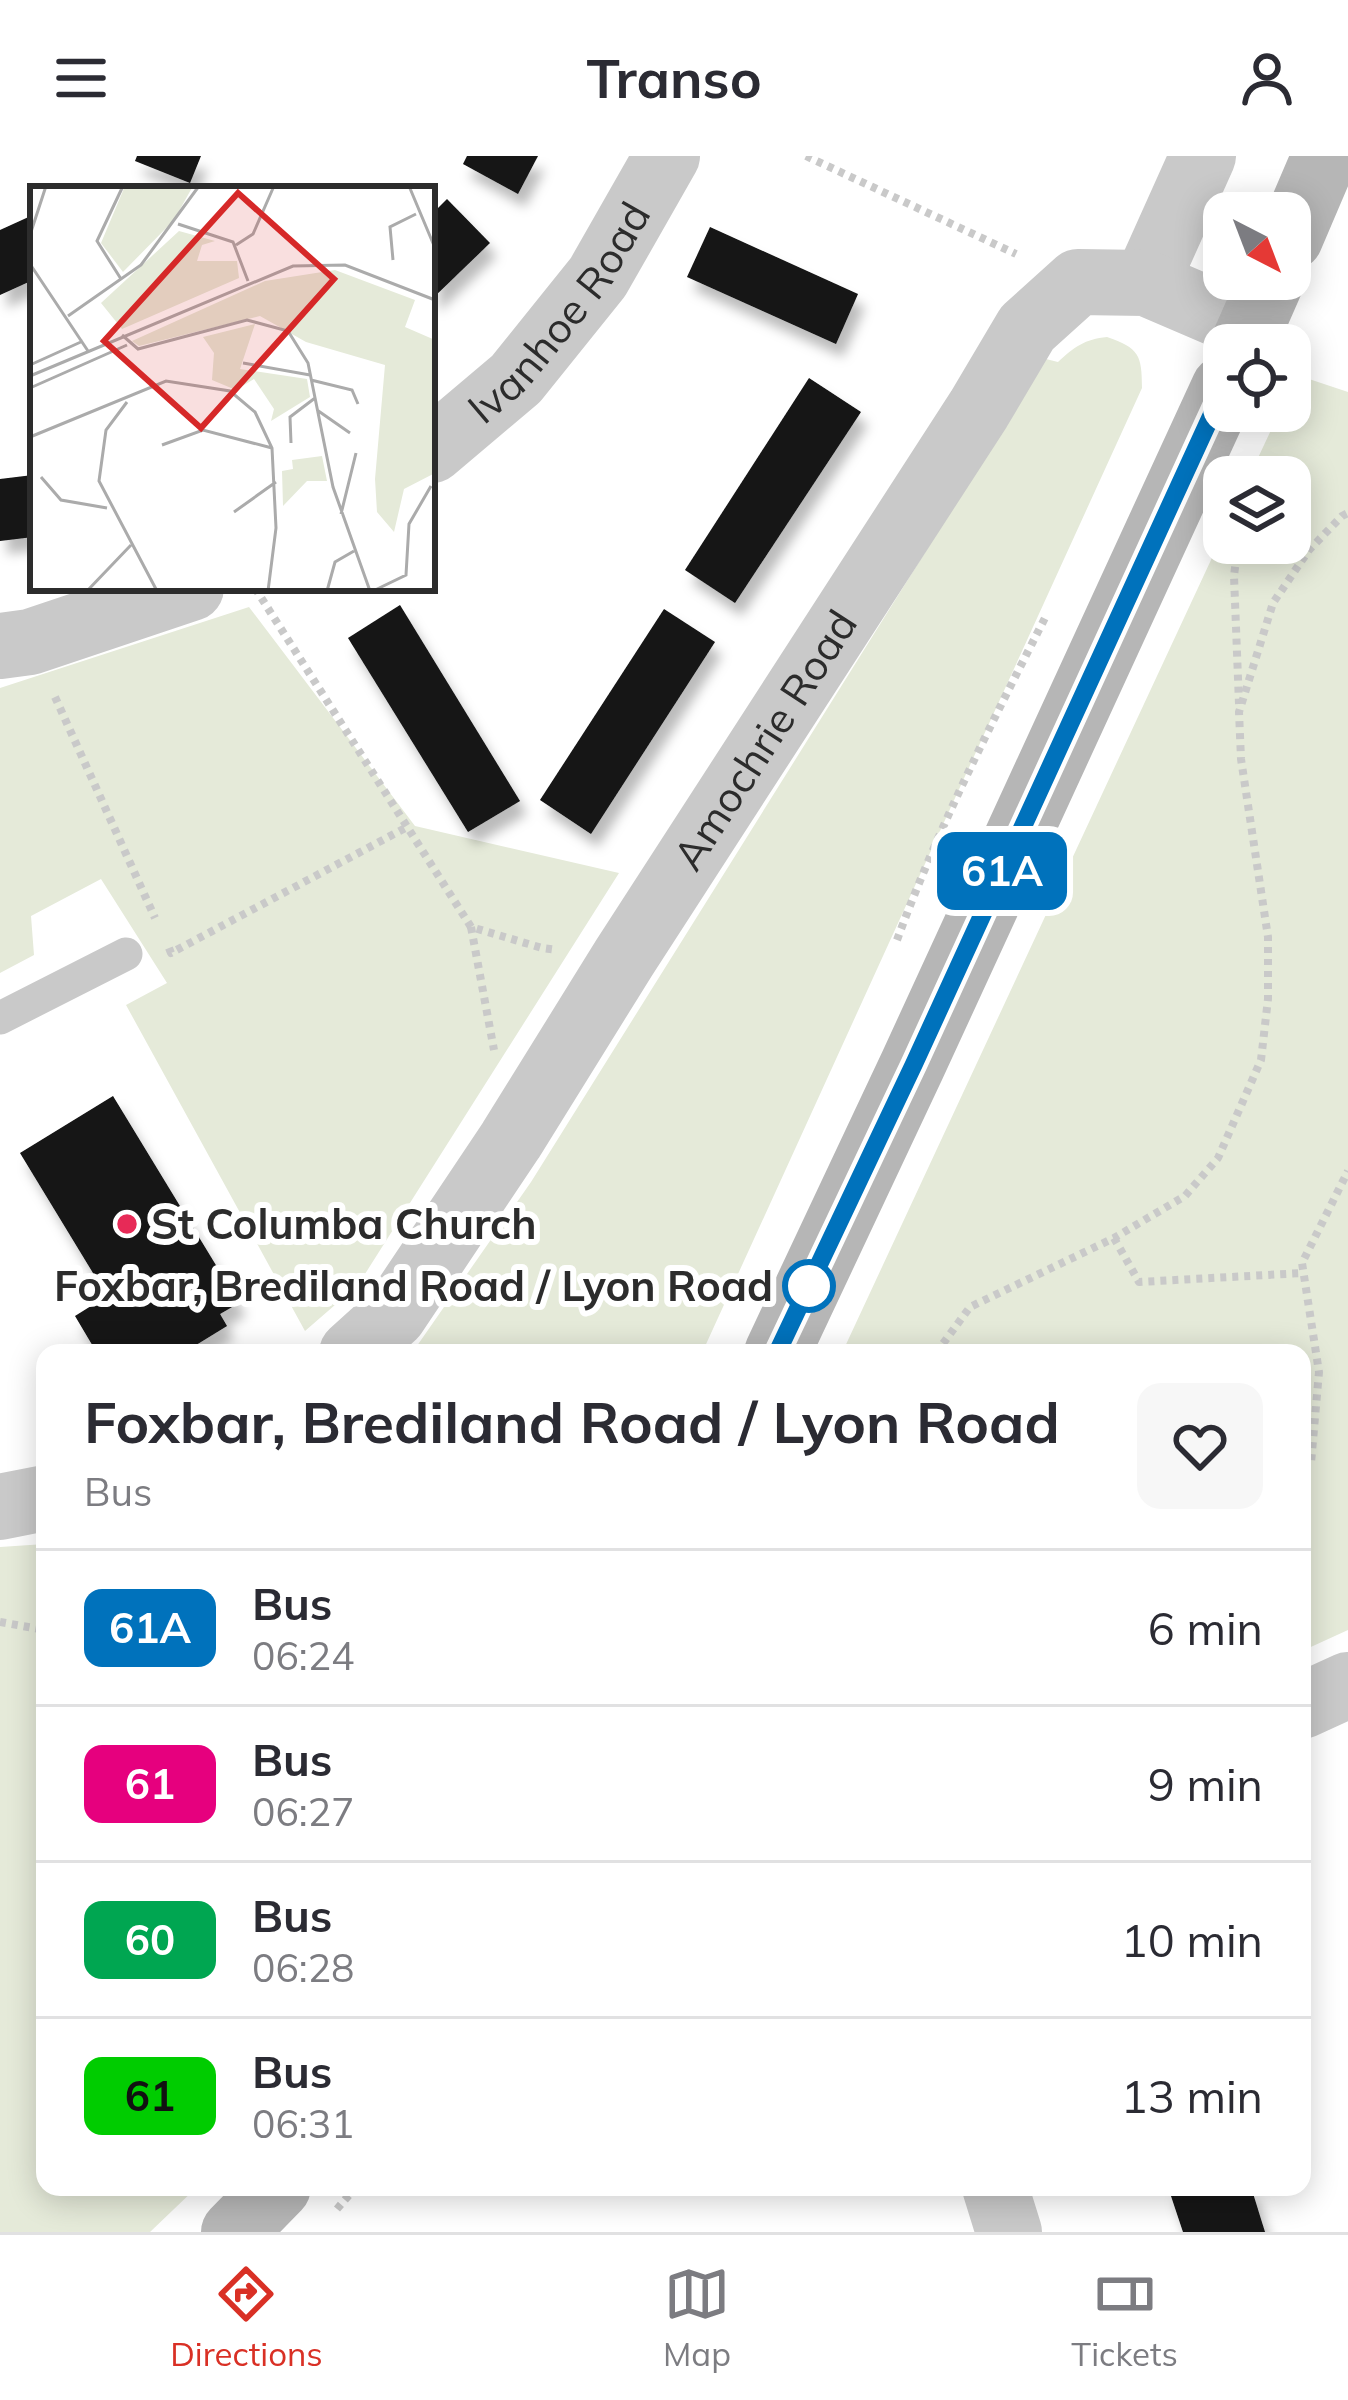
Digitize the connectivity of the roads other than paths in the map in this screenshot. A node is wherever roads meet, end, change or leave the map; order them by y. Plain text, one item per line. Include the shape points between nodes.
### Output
1 (667, 156) edge
2 (1203, 156) edge
3 (1325, 156) edge
4 (1310, 192) edge
5 (1146, 284) junction
6 (1256, 317) edge
7 (1204, 432) edge
8 (435, 446) edge
9 (181, 591) edge
10 (15, 644) edge
11 (126, 953) dead end
12 (0, 1018) edge
13 (362, 1344) edge
14 (781, 1344) edge
15 (36, 1500) edge
16 (0, 1507) edge
17 (1348, 1685) edge
18 (1311, 1702) edge
19 (269, 2196) edge
20 (998, 2196) edge
21 (234, 2232) edge
22 (1009, 2232) edge

1 - 8 street, Ivanhoe Road via 598,277 516,379
2 - 5 street
3 - 4 street
5 - 6 street
5 - 13 street, Amochrie Road via 1078,282 1027,328 511,1140 394,1315
7 - 14 street
9 - 10 street
11 - 12 lane
15 - 16 street
17 - 18 street
19 - 21 street
20 - 22 street

